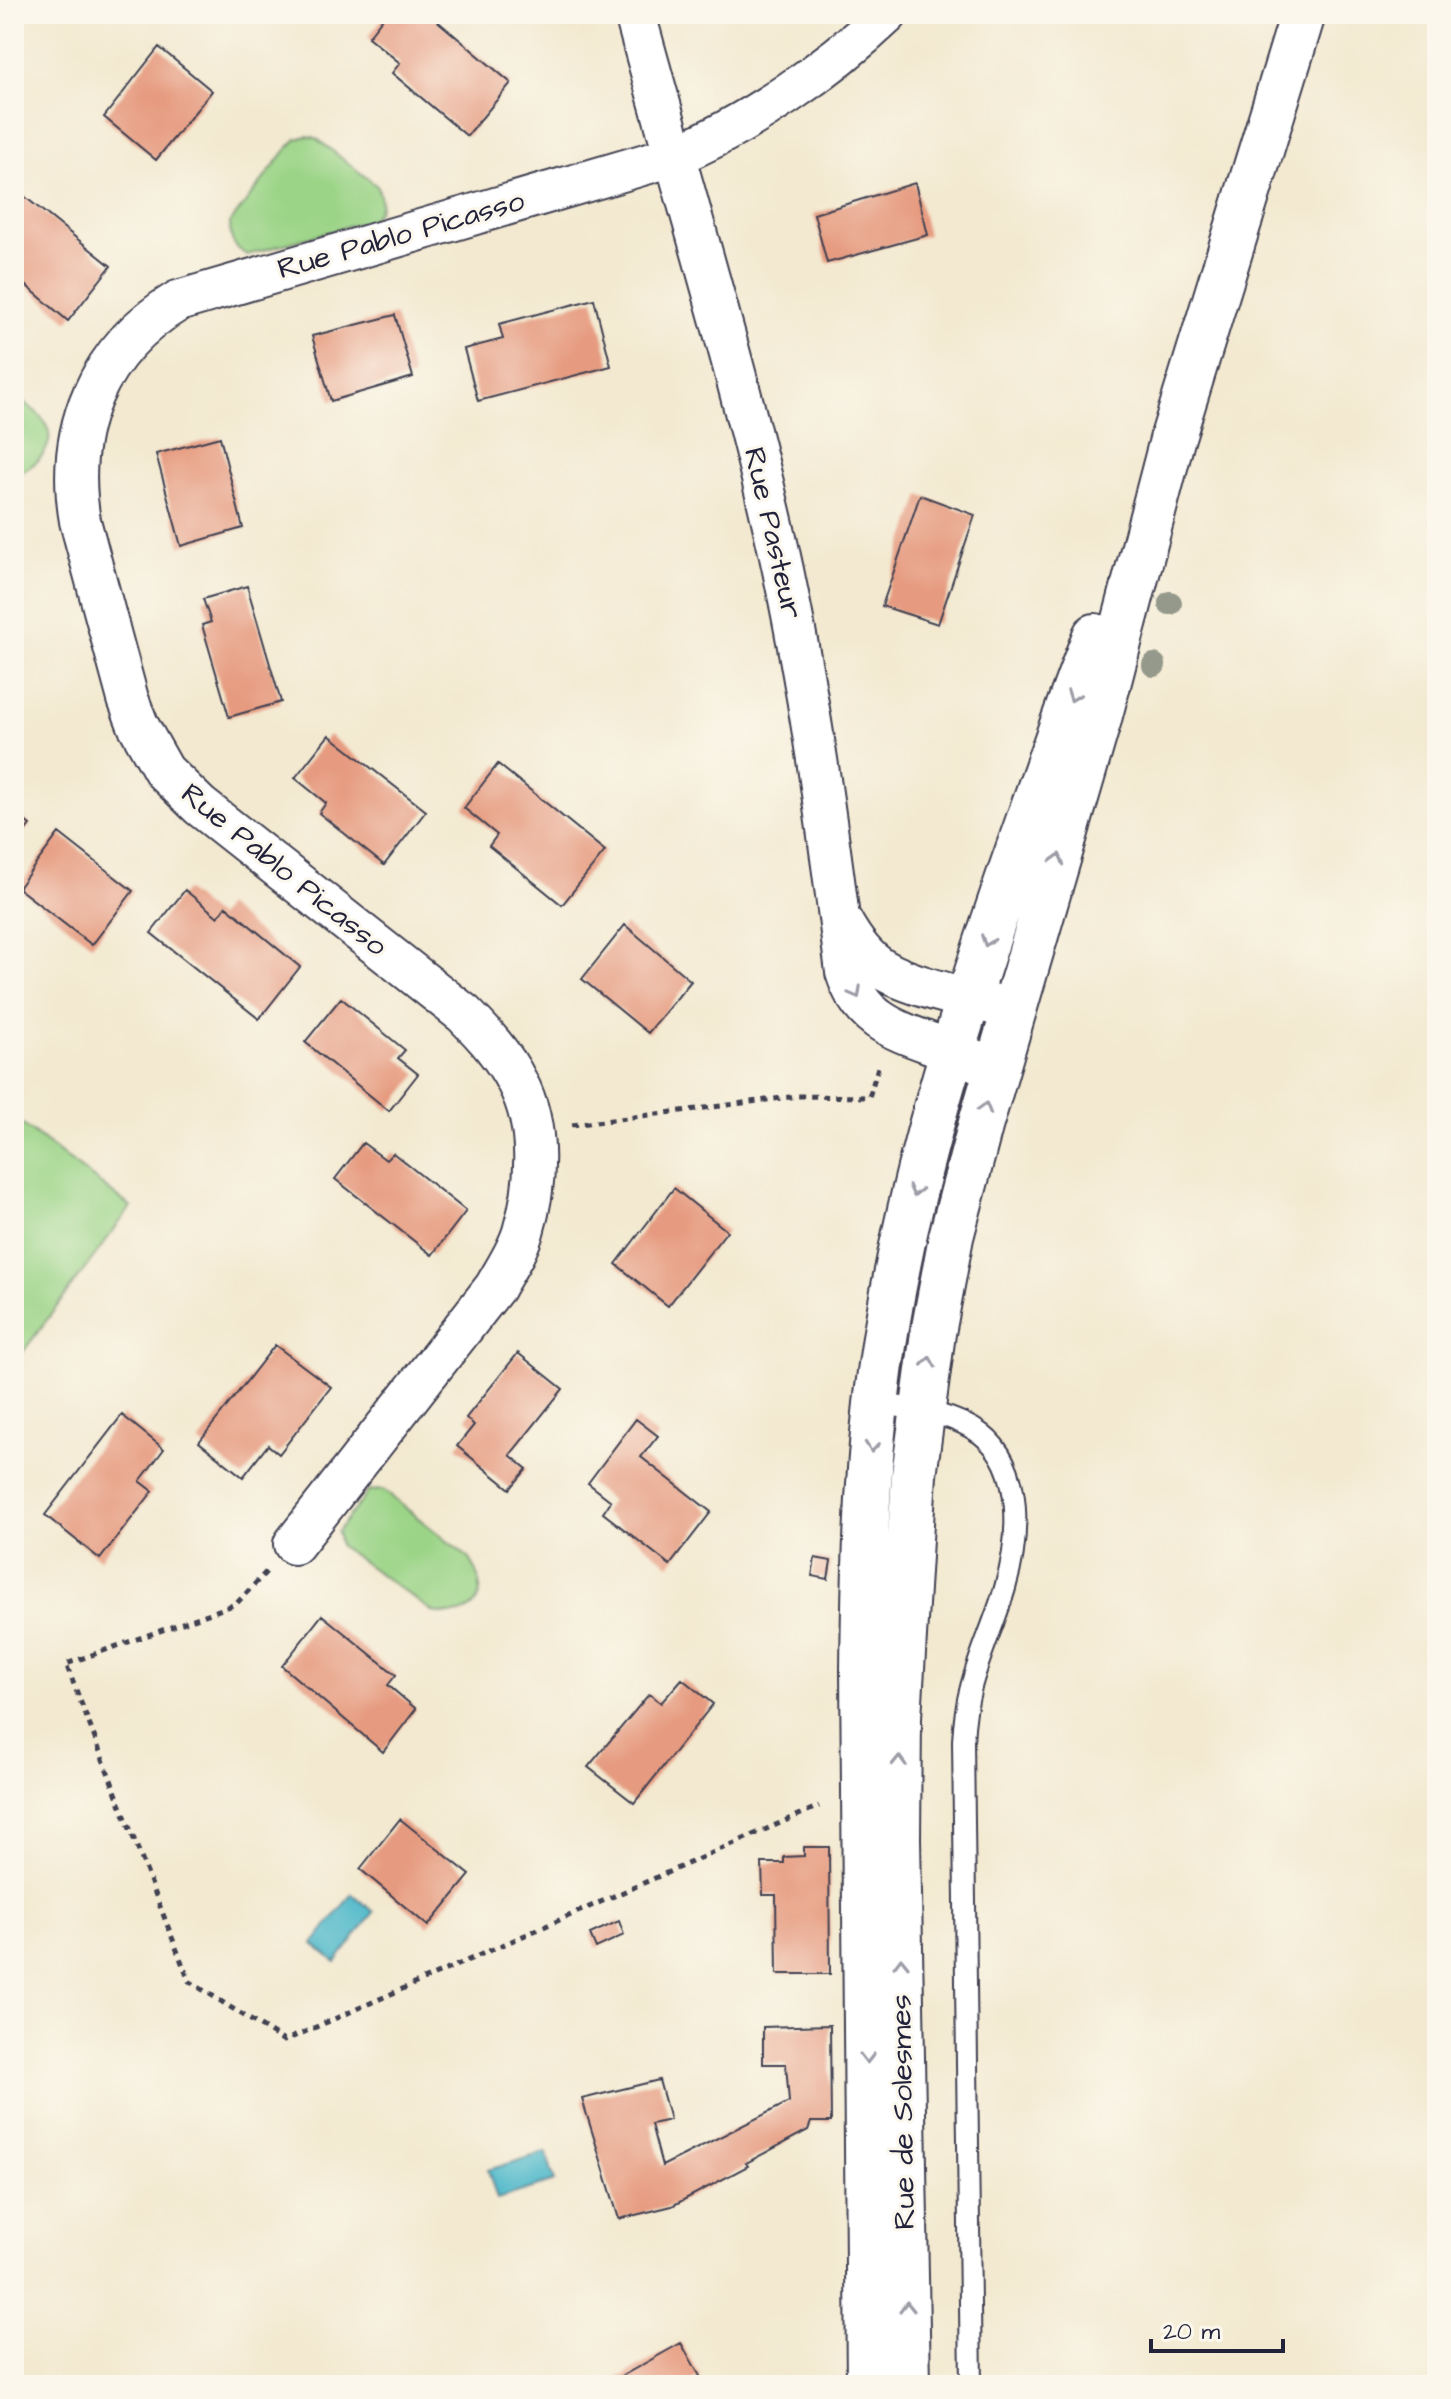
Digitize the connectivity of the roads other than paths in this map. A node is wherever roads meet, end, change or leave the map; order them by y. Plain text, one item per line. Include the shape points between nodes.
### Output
1 (635, 14) edge
2 (887, 14) edge
3 (1303, 14) edge
4 (673, 156) junction
5 (1172, 440) junction
6 (840, 918) junction
7 (968, 998) junction
8 (1014, 1010) junction
9 (952, 1052) junction
10 (996, 1068) junction
11 (876, 1403) junction
12 (922, 1411) junction
13 (294, 1544) road end
14 (882, 1839) junction
15 (869, 2385) edge
16 (908, 2385) edge
17 (971, 2385) edge

1 - 4 street, Rue Pasteur
2 - 4 street via 847,51 748,118
3 - 5 main road
4 - 6 street, Rue Pasteur via 781,560
4 - 13 street, Rue Pablo Picasso via 178,301 137,330 106,368 84,418 75,468 80,521 128,699 150,749 200,806 488,1038 519,1085 531,1131 535,1167 530,1202 511,1260
5 -> 7 main road via 1067,710
8 -> 5 main road via 1099,719
6 - 7 street, Rue Pasteur via 853,942 882,969
6 -> 9 street, Rue Pasteur via 846,972 863,1006 890,1028
7 - 8 street, Rue Pasteur
7 - 9 main road
8 - 10 main road
9 - 10 street, Rue Pasteur
9 -> 11 main road via 908,1222
12 -> 10 main road via 951,1237
11 - 12 lane
11 -> 14 main road via 865,1555 864,1786
14 -> 12 main road
12 - 17 lane via 982,1434 1009,1473 1014,1499 1006,1587 971,1688 963,1741
14 -> 15 main road, Rue de Solesmes
16 -> 14 main road, Rue de Solesmes

